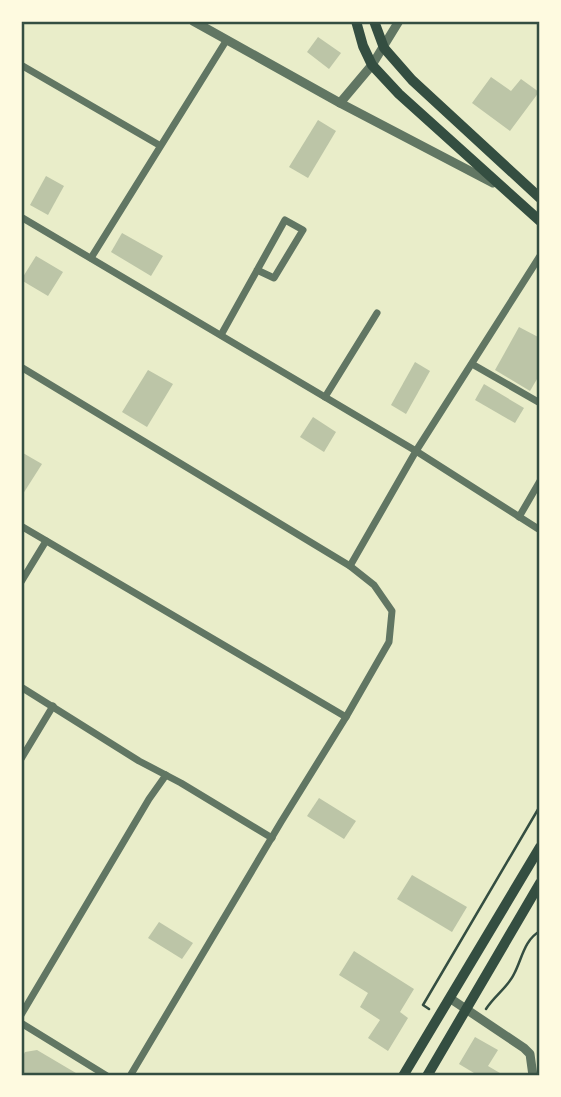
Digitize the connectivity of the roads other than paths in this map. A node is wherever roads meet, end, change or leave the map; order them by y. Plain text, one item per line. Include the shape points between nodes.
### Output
1 (193, 21) edge
2 (356, 21) edge
3 (374, 21) edge
4 (399, 21) edge
5 (226, 41) junction
6 (384, 48) junction
7 (21, 65) edge
8 (372, 65) junction
9 (340, 103) junction
10 (159, 145) junction
11 (501, 187) junction
12 (540, 198) edge
13 (21, 217) edge
14 (540, 221) edge
15 (540, 256) edge
16 (91, 258) junction
17 (257, 270) junction
18 (377, 313) dead end
19 (221, 335) junction
20 (472, 364) junction
21 (21, 367) edge
22 (325, 397) junction
23 (540, 403) edge
24 (416, 452) junction
25 (540, 481) edge
26 (519, 517) junction
27 (21, 526) edge
28 (540, 530) edge
29 (46, 541) junction
30 (350, 566) junction
31 (21, 582) edge
32 (21, 687) edge
33 (53, 706) junction
34 (346, 717) junction
35 (21, 759) edge
36 (166, 775) junction
37 (272, 838) junction
38 (540, 847) edge
39 (540, 883) edge
40 (451, 999) junction
41 (467, 1012) junction
42 (21, 1015) edge
43 (21, 1023) edge
44 (107, 1076) edge
45 (130, 1076) edge
46 (403, 1076) edge
47 (427, 1076) edge
48 (533, 1076) edge

1 - 5 street
2 - 8 main road
3 - 6 main road
4 - 6 street
5 - 9 street
5 - 10 street
6 - 8 street
6 - 12 main road via 412,80
7 - 10 street
8 - 9 street
8 - 11 main road
9 - 11 street
10 - 16 street
11 - 14 main road
13 - 16 street
15 - 20 street
16 - 19 street
17 - 17 street via 274,278 303,230 285,220
17 - 19 street
18 - 22 street
19 - 22 street
20 - 23 street
20 - 24 street
21 - 30 street
22 - 24 street
24 - 26 street
24 - 30 street
25 - 26 street
26 - 28 street
27 - 29 street
29 - 31 street
29 - 34 street
30 - 34 street via 374,586 392,611 389,642
32 - 33 street
33 - 35 street
33 - 36 street
34 - 37 street
36 - 37 street
36 - 42 street
37 - 45 street
38 - 40 main road
39 - 41 main road
40 - 41 street
40 - 46 main road
41 - 47 main road
41 - 48 street via 530,1054
43 - 44 street

